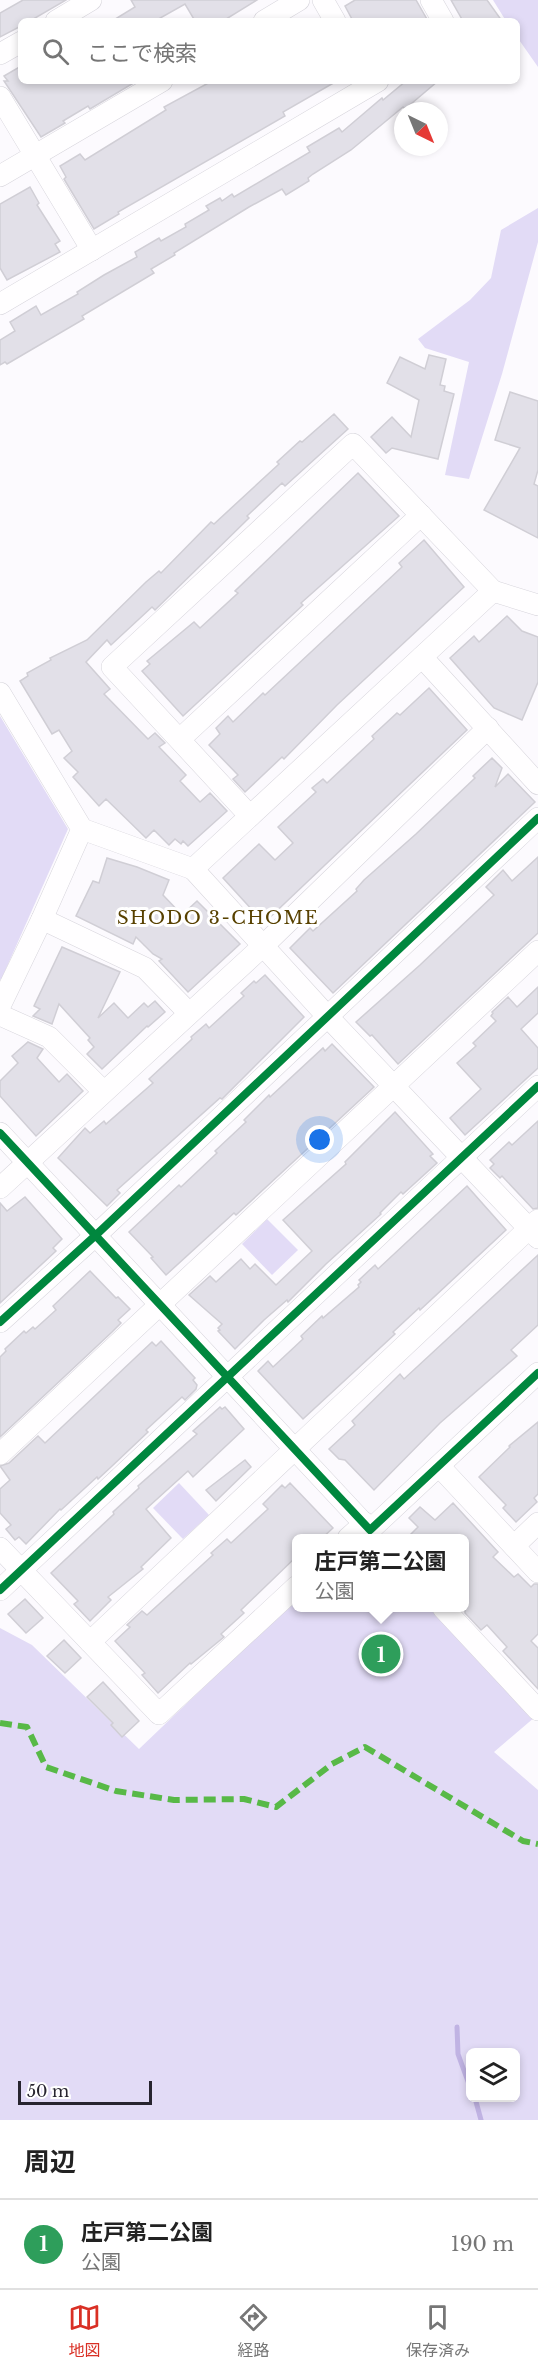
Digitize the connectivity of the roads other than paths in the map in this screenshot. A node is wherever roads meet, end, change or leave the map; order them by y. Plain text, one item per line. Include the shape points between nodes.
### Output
1 (91, 0) edge
2 (299, 0) edge
3 (323, 0) edge
4 (431, 0) edge
5 (61, 18) edge
6 (269, 18) edge
7 (333, 18) edge
8 (441, 18) edge
9 (18, 44) edge
10 (0, 54) edge
11 (157, 84) edge
12 (369, 84) edge
13 (0, 97) edge
14 (35, 155) junction
15 (0, 176) edge
16 (92, 250) junction
17 (0, 304) edge
18 (421, 515) junction
19 (493, 591) junction
20 (538, 605) edge
21 (422, 657) junction
22 (0, 693) edge
23 (488, 728) junction
24 (180, 739) junction
25 (538, 784) edge
26 (250, 816) junction
27 (538, 818) edge
28 (82, 829) junction
29 (194, 869) junction
30 (42, 919) junction
31 (263, 946) junction
32 (538, 951) edge
33 (0, 1006) edge
34 (188, 1012) junction
35 (0, 1016) edge
36 (327, 1016) junction
37 (395, 1086) junction
38 (538, 1086) edge
39 (103, 1091) junction
40 (0, 1133) edge
41 (462, 1157) junction
42 (27, 1162) junction
43 (0, 1188) edge
44 (535, 1229) edge
45 (96, 1234) junction
46 (160, 1304) junction
47 (0, 1322) edge
48 (538, 1373) edge
49 (227, 1377) junction
50 (294, 1450) junction
51 (0, 1454) edge
52 (439, 1466) junction
53 (538, 1523) edge
54 (371, 1530) edge
55 (514, 1546) junction
56 (0, 1548) edge
57 (21, 1570) junction
58 (538, 1572) edge
59 (0, 1590) edge
60 (292, 1591) edge
61 (446, 1612) edge
62 (90, 1642) junction
63 (538, 1710) edge

1 - 5 street
2 - 6 street
3 - 7 street
4 - 8 street
9 - 10 street
11 - 14 street
12 - 16 street
13 - 14 street
14 - 15 street
14 - 16 street
16 - 17 street
18 - 19 street
18 - 24 street
18 - 24 street via 353,444 112,667
19 - 20 street
19 - 21 street
21 - 23 street
21 - 26 street
22 - 28 street
23 - 25 street
23 - 31 street
24 - 26 street
26 - 29 street
27 - 36 street
28 - 29 street
28 - 30 street
29 - 31 street
30 - 33 street
30 - 34 street via 145,968
31 - 34 street
31 - 36 street
32 - 37 street
34 - 39 street
35 - 39 street via 50,1037
36 - 37 street
36 - 45 street
37 - 41 street
37 - 46 street
38 - 41 street
39 - 42 street
40 - 42 street
41 - 44 street
41 - 49 street
42 - 43 street
42 - 45 street
44 - 50 street
45 - 46 street
45 - 47 street
46 - 49 street
46 - 51 street
48 - 52 street
49 - 50 street
49 - 57 street
50 - 54 street
50 - 62 street
52 - 54 street
52 - 55 street
53 - 55 street
55 - 58 street
56 - 57 street
57 - 59 street
57 - 62 street
60 - 62 street via 159,1714
61 - 63 street

